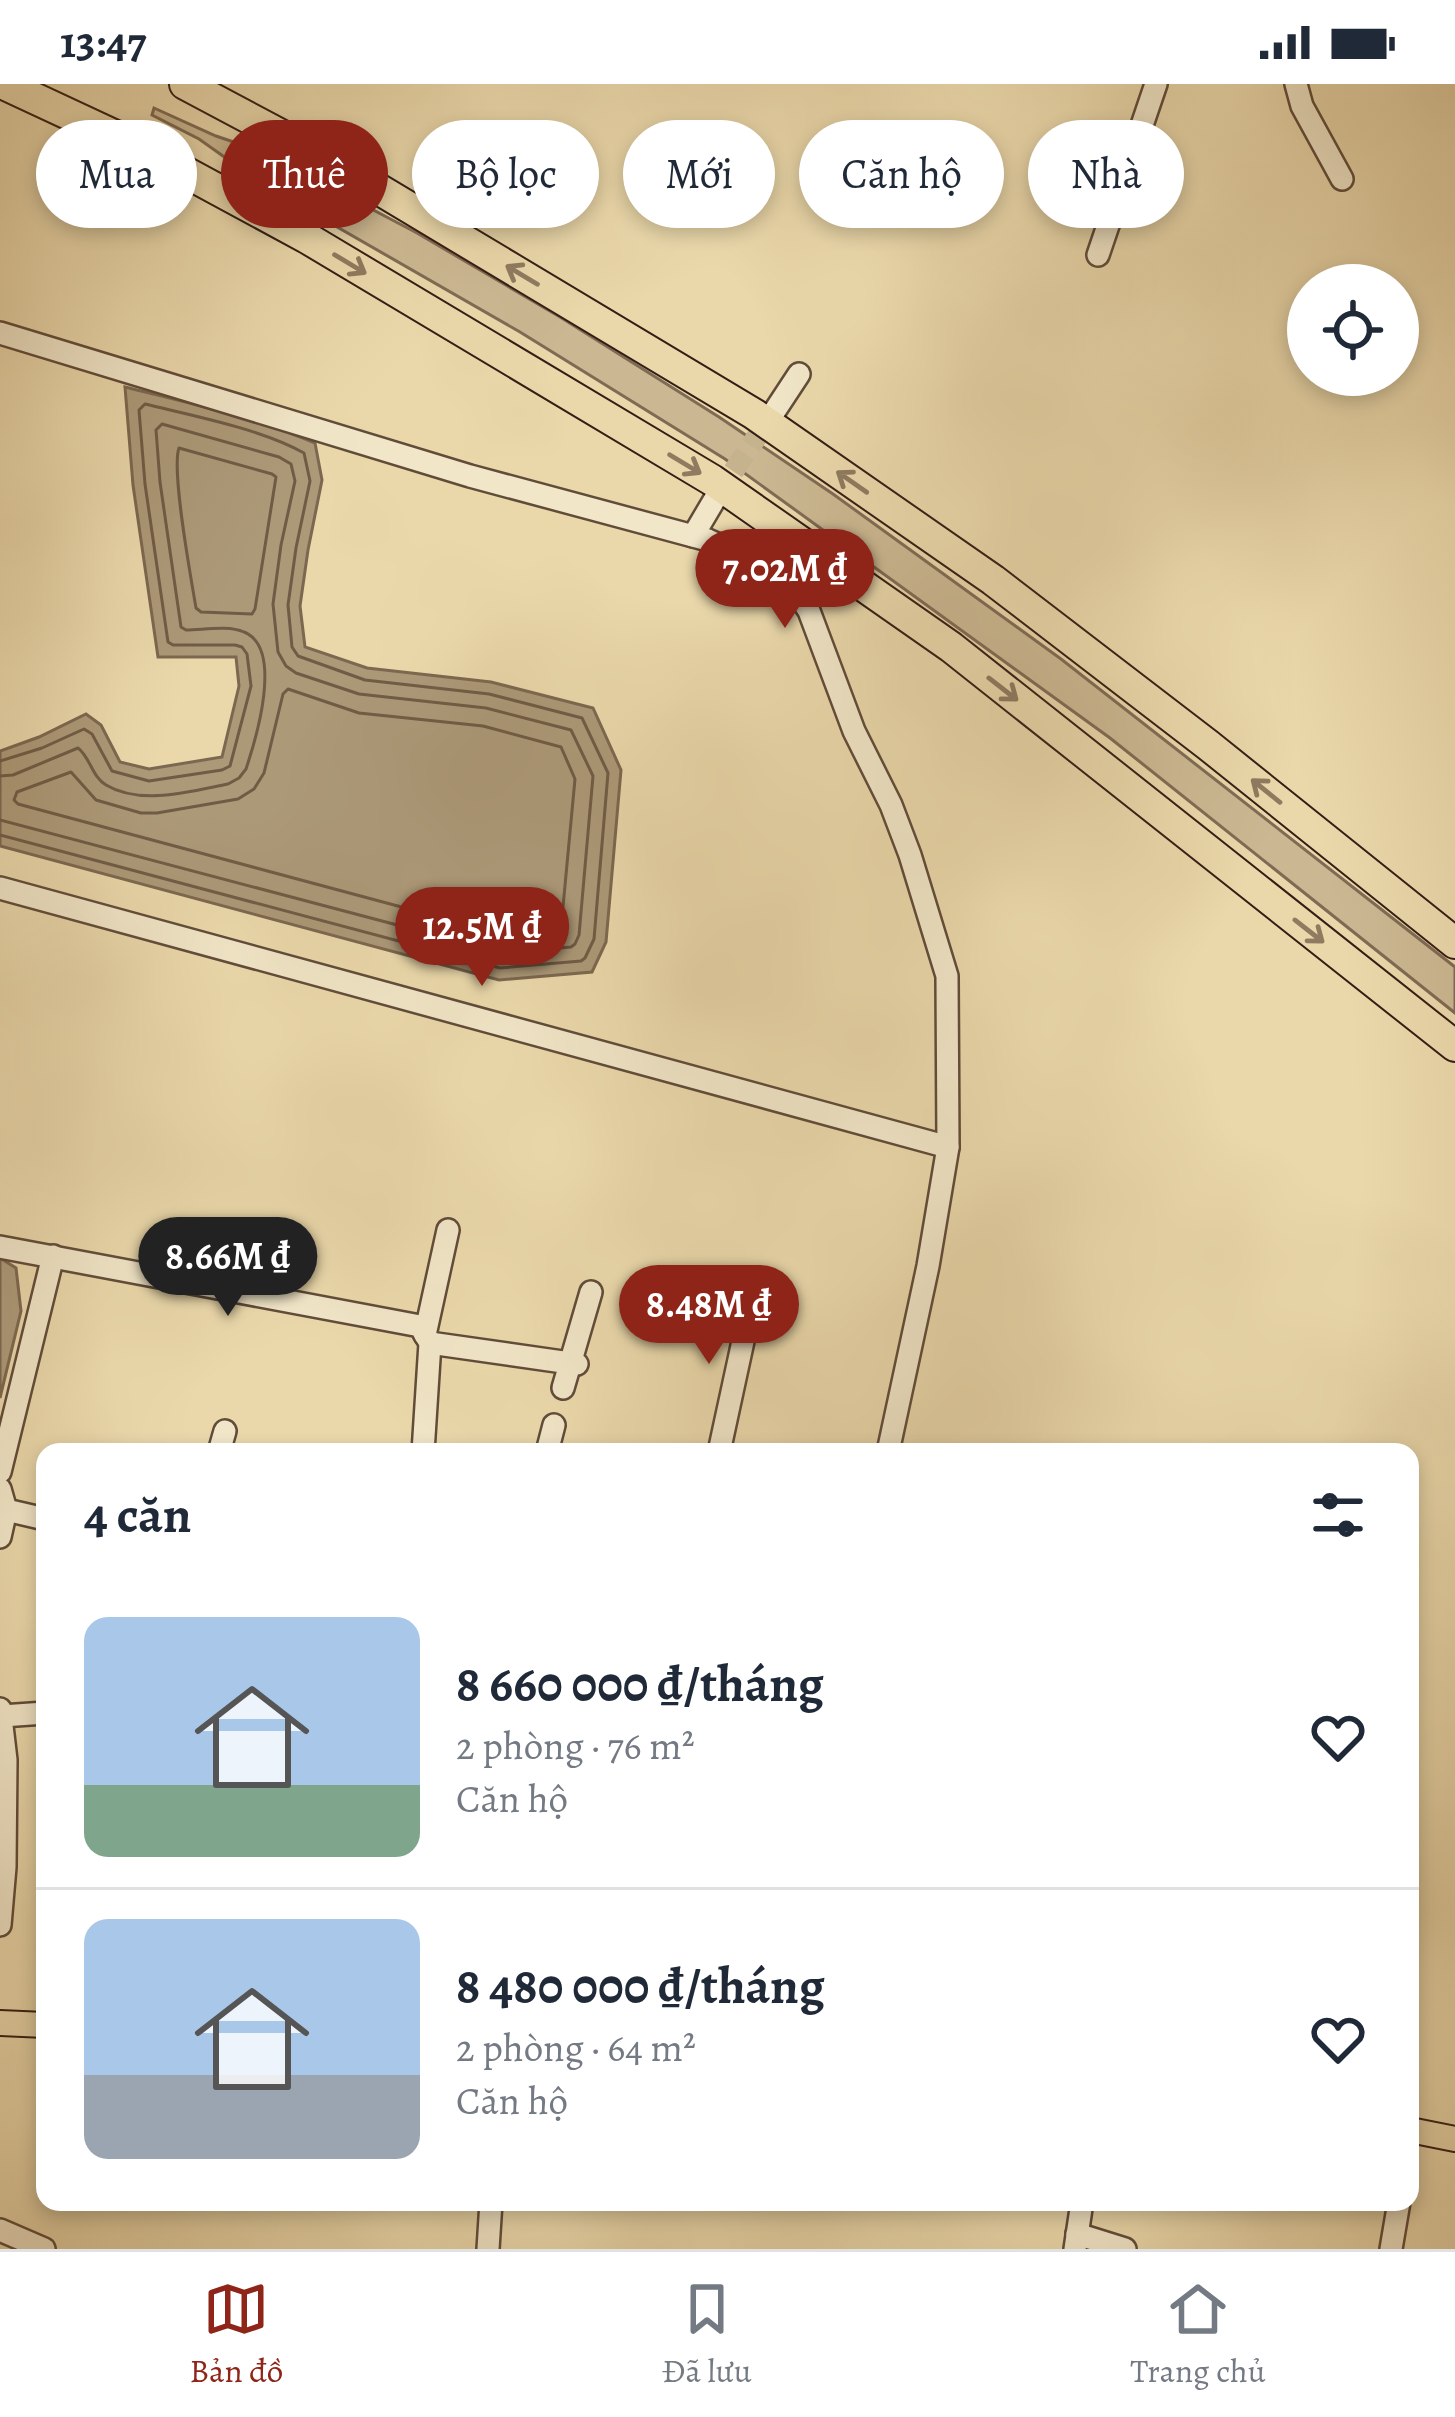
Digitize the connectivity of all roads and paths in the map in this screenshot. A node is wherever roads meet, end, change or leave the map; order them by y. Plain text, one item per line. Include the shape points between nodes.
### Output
1 (4, 84) edge
2 (185, 84) edge
3 (1156, 84) edge
4 (1296, 84) edge
5 (1342, 179) dead end
6 (1098, 254) dead end
7 (0, 333) edge
8 (800, 374) dead end
9 (774, 412) tunnel mouth
10 (716, 497) tunnel mouth
11 (693, 536) junction
12 (0, 888) edge
13 (1455, 943) edge
14 (1455, 1046) edge
15 (948, 1147) junction
16 (448, 1230) dead end
17 (3, 1248) edge
18 (53, 1256) junction
19 (591, 1292) dead end
20 (754, 1295) dead end
21 (427, 1339) junction
22 (573, 1365) junction
23 (563, 1388) dead end
24 (554, 1425) dead end
25 (423, 1443) edge
26 (549, 1443) edge
27 (721, 1443) edge
28 (891, 1443) edge
29 (0, 1472) edge
30 (3, 1499) edge
31 (36, 1515) edge
32 (0, 1537) edge
33 (1, 1712) edge
34 (36, 1713) edge
35 (2, 1791) edge
36 (0, 1925) edge
37 (0, 2023) edge
38 (36, 2025) edge
39 (1419, 2133) edge
40 (1455, 2139) edge
41 (490, 2211) edge
42 (1081, 2211) edge
43 (1397, 2211) edge
44 (0, 2230) edge
45 (1076, 2241) edge
46 (44, 2249) edge
47 (488, 2249) edge
48 (1125, 2249) edge
49 (1390, 2249) edge

1 -> 14 highway via 307,238 712,480 951,647
13 -> 2 highway via 1011,594 754,414 345,169
3 - 6 street
4 - 5 street
7 - 11 street
8 - 9 street
10 - 11 street
11 - 15 street via 737,553 809,611 891,805 947,976
12 - 15 street
15 - 28 street
16 - 21 street
17 - 18 street
18 - 21 street via 404,1322 420,1326
18 - 29 street
19 - 22 street
20 - 27 street
21 - 22 street
21 - 25 street
22 - 23 street
24 - 26 street
30 - 31 street
30 - 32 street
33 - 34 street
33 - 35 street
35 - 36 street
37 - 38 main road
39 - 40 main road
41 - 47 street
42 - 45 street
43 - 49 street
44 - 46 street
45 - 48 street

